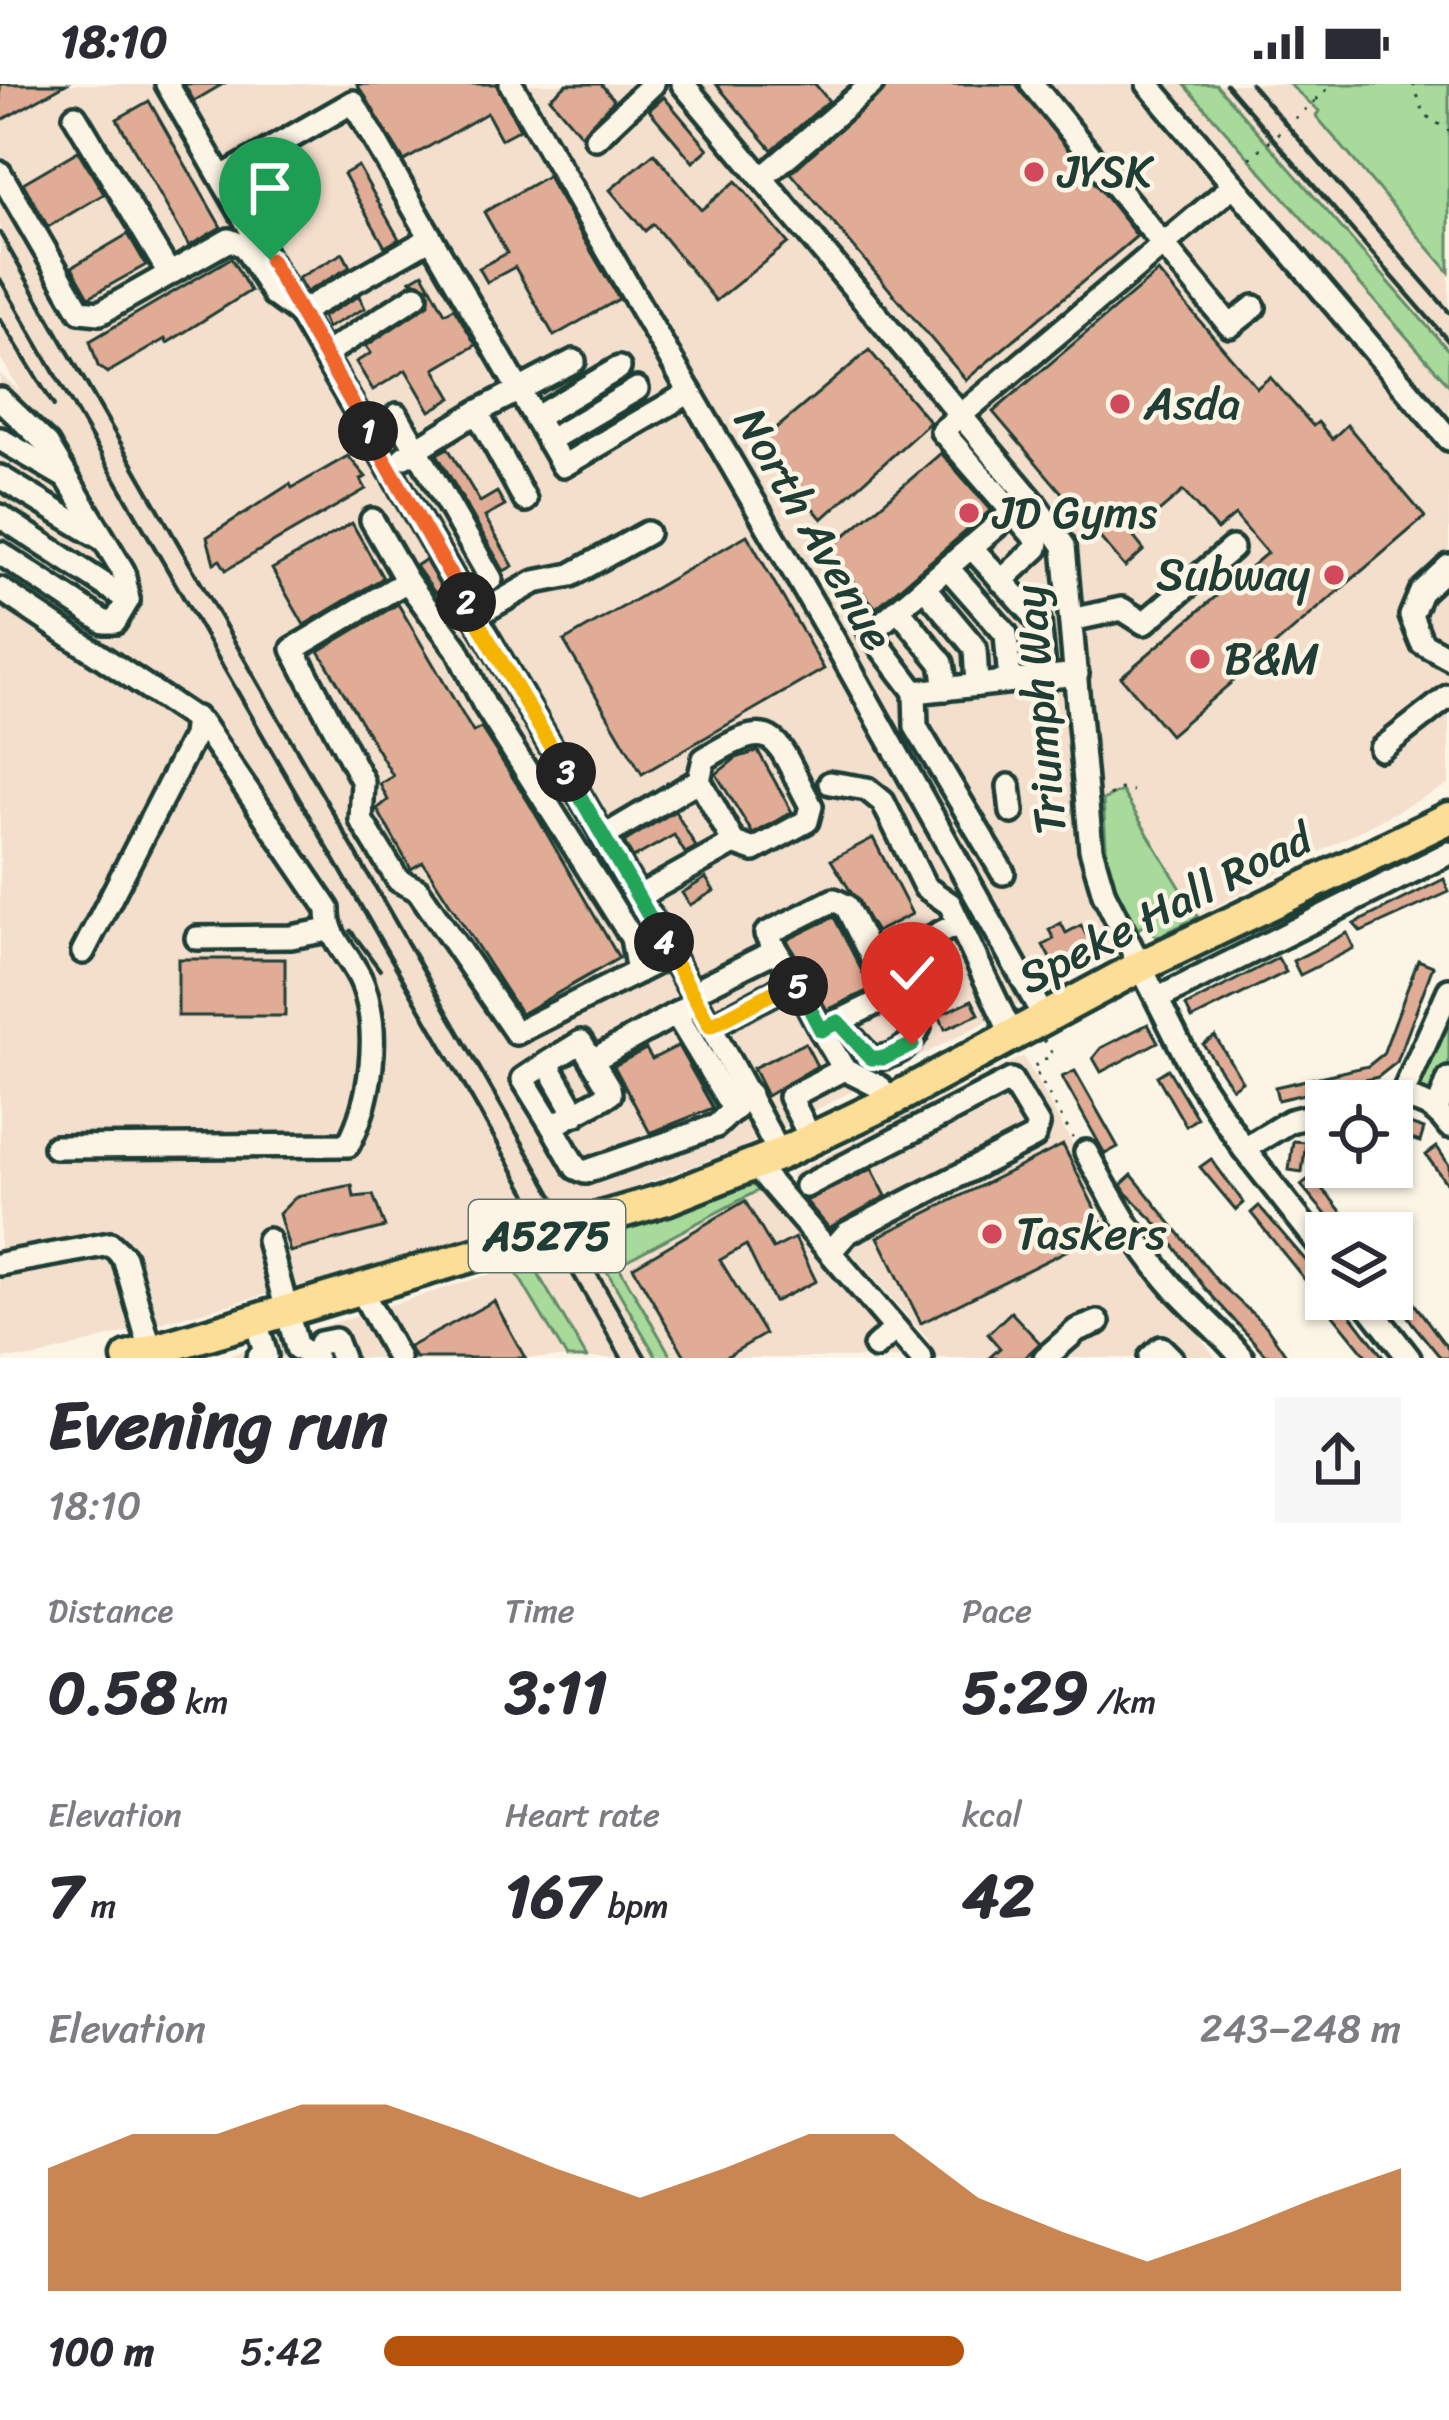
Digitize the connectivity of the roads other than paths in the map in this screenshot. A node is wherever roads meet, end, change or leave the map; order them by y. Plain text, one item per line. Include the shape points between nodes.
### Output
1 (167, 84) edge
2 (512, 84) edge
3 (652, 84) edge
4 (683, 84) edge
5 (872, 84) edge
6 (1033, 84) edge
7 (1148, 84) edge
8 (348, 93) edge
9 (75, 116) dead end
10 (596, 138) dead end
11 (0, 173) edge
12 (222, 177) junction
13 (762, 178) junction
14 (1234, 185) junction
15 (431, 238) junction
16 (1162, 242) junction
17 (169, 273) junction
18 (416, 296) dead end
19 (1254, 308) dead end
20 (299, 313) junction
21 (321, 348) junction
22 (574, 362) dead end
23 (620, 368) dead end
24 (637, 389) dead end
25 (519, 390) junction
26 (690, 392) junction
27 (0, 399) edge
28 (477, 412) junction
29 (397, 415) dead end
30 (962, 416) junction
31 (535, 418) junction
32 (0, 439) edge
33 (1449, 439) edge
34 (548, 441) junction
35 (415, 450) junction
36 (389, 468) junction
37 (0, 476) edge
38 (65, 477) junction
39 (525, 500) dead end
40 (1013, 511) junction
41 (0, 516) edge
42 (373, 520) dead end
43 (647, 533) dead end
44 (107, 542) junction
45 (971, 547) junction
46 (1232, 548) dead end
47 (0, 553) edge
48 (1449, 566) edge
49 (947, 567) junction
50 (407, 581) junction
51 (1001, 581) junction
52 (924, 587) junction
53 (0, 590) edge
54 (462, 595) junction
55 (128, 601) junction
56 (898, 609) junction
57 (1071, 620) junction
58 (479, 624) junction
59 (457, 649) junction
60 (1443, 656) edge
61 (1077, 674) junction
62 (1046, 678) junction
63 (1010, 682) junction
64 (977, 685) junction
65 (946, 689) junction
66 (915, 692) junction
67 (1446, 697) edge
68 (196, 718) junction
69 (1381, 749) dead end
70 (699, 780) junction
71 (830, 783) dead end
72 (1010, 786) dead end
73 (1012, 812) dead end
74 (603, 837) junction
75 (1444, 838) edge
76 (734, 843) junction
77 (1003, 873) dead end
78 (638, 897) junction
79 (958, 923) junction
80 (328, 930) junction
81 (197, 938) dead end
82 (910, 948) dead end
83 (775, 951) junction
84 (83, 952) dead end
85 (671, 955) junction
86 (1139, 967) junction
87 (638, 972) junction
88 (795, 981) junction
89 (1449, 991) edge
90 (898, 992) junction
91 (701, 994) junction
92 (1159, 998) junction
93 (676, 1014) junction
94 (1030, 1025) junction
95 (710, 1026) junction
96 (830, 1026) junction
97 (593, 1060) junction
98 (547, 1063) junction
99 (844, 1069) junction
100 (1449, 1079) edge
101 (1409, 1080) edge
102 (741, 1102) junction
103 (887, 1102) junction
104 (1413, 1102) edge
105 (576, 1114) junction
106 (1305, 1117) edge
107 (1443, 1118) edge
108 (552, 1126) junction
109 (811, 1139) junction
110 (55, 1147) dead end
111 (1244, 1149) junction
112 (768, 1159) junction
113 (1099, 1161) road end
114 (806, 1186) dead end
115 (1305, 1226) edge
116 (268, 1240) dead end
117 (830, 1252) junction
118 (0, 1264) edge
119 (361, 1290) junction
120 (289, 1311) junction
121 (1379, 1320) edge
122 (256, 1322) junction
123 (1098, 1322) dead end
124 (896, 1329) junction
125 (875, 1347) dead end
126 (287, 1353) edge
127 (144, 1356) edge
128 (342, 1358) edge
129 (398, 1358) edge
130 (921, 1358) edge
131 (1046, 1358) edge
132 (1150, 1358) edge
133 (1171, 1358) edge
134 (1242, 1358) edge
135 (1409, 1358) edge

1 - 12 street
2 - 26 street, North Avenue
3 - 10 street
4 - 13 street, Triumph Way
5 - 13 street
6 - 16 street
7 - 14 street
8 - 12 street
8 - 15 street
9 - 17 street
11 - 17 street via 80,310 100,313
12 - 20 street
13 - 30 street, Triumph Way
14 - 16 street
14 - 33 street
15 - 20 street
15 - 25 street
16 - 19 street via 1230,326
16 - 30 street
17 - 20 street via 229,240 244,246 274,295
18 - 21 street
20 - 21 street
21 - 36 street
22 - 25 street
23 - 31 street
24 - 34 street
25 - 28 street
25 - 31 street
26 - 34 street via 563,466
26 - 94 street, North Avenue
27 - 38 street via 39,432
28 - 35 street
28 - 39 street
29 - 35 street
30 - 40 street via 942,431
30 - 57 street, Triumph Way via 1064,546
31 - 34 street
32 - 38 street
35 - 36 street
35 - 54 street via 491,579
36 - 54 street
37 - 44 street
38 - 44 street
40 - 45 street
40 - 51 street via 1037,548
41 - 55 street
42 - 50 street
43 - 58 street via 571,575 535,582
44 - 55 street
45 - 49 street
45 - 51 street
46 - 57 street via 1144,622 1122,609
47 - 55 street via 104,622 115,622
48 - 60 street via 1420,592 1411,616 1422,644
49 - 52 street
49 - 63 street via 1006,634
50 - 59 street
50 - 87 street via 293,649 362,782 361,820 516,1033
51 - 62 street via 1039,622
52 - 56 street
52 - 64 street via 975,648
53 - 68 street
54 - 58 street
56 - 65 street via 943,663
56 - 66 street via 870,633
57 - 61 street, Triumph Way
58 - 59 street
58 - 74 street
59 - 87 street via 632,938
60 - 67 street
61 - 62 street
61 - 86 street, Triumph Way via 1091,849
62 - 63 street
63 - 64 street
64 - 65 street
65 - 66 street
66 - 77 street via 916,727
67 - 69 street
68 - 80 street via 321,896
68 - 84 street via 194,736
70 - 74 street
70 - 76 street
70 - 76 street via 704,759 744,734 776,742 811,806 807,821 754,850
71 - 79 street via 876,794 925,887 943,896
72 - 73 street
74 - 78 street
75 - 86 highway, Speke Hall Road / A5275
75 - 92 street, Speke Hall Road
76 - 78 street
78 - 85 street
79 - 82 street
79 - 94 street
80 - 81 street
80 - 110 street via 355,968 370,1010 364,1104 348,1145
83 - 88 street
83 - 90 street via 766,934 840,900
83 - 91 street
85 - 87 street
85 - 91 street
86 - 92 street, Triumph Way
86 - 94 highway, Speke Hall Road / A5275
88 - 95 street
88 - 96 street
89 - 101 street
90 - 96 street
90 - 96 street via 919,1028 912,1045 871,1058
91 - 93 street
91 - 95 street
92 - 111 street, Triumph Way
93 - 97 street
93 - 102 street
94 - 103 highway, Speke Hall Road / A5275
95 - 102 street
96 - 99 street
97 - 98 street via 580,1042
97 - 105 street via 610,1094
98 - 105 street
98 - 108 street via 523,1079
99 - 103 street via 880,1087
99 - 109 street via 790,1097
100 - 107 street
102 - 108 street via 716,1126 585,1172
102 - 112 street
103 - 109 highway, Speke Hall Road / A5275
104 - 107 street
105 - 108 street
106 - 111 street
109 - 112 highway, Speke Hall Road / A5275
111 - 115 street, Triumph Way
112 - 117 street
112 - 119 highway, Speke Hall Road / A5275, bridge via 666,1199
113 - 134 street via 1127,1226
114 - 117 street via 1005,1082 1017,1085 1038,1125 1034,1137 855,1228
116 - 120 street
117 - 124 street
118 - 127 street via 110,1244 124,1257
119 - 120 highway, Speke Hall Road / A5275
119 - 129 street
120 - 122 highway, Speke Hall Road / A5275
120 - 126 street
121 - 135 street
122 - 126 street
122 - 127 highway, Speke Hall Road / A5275
123 - 131 street
124 - 125 street
124 - 130 street
126 - 128 street via 335,1340
132 - 133 street via 1161,1348

